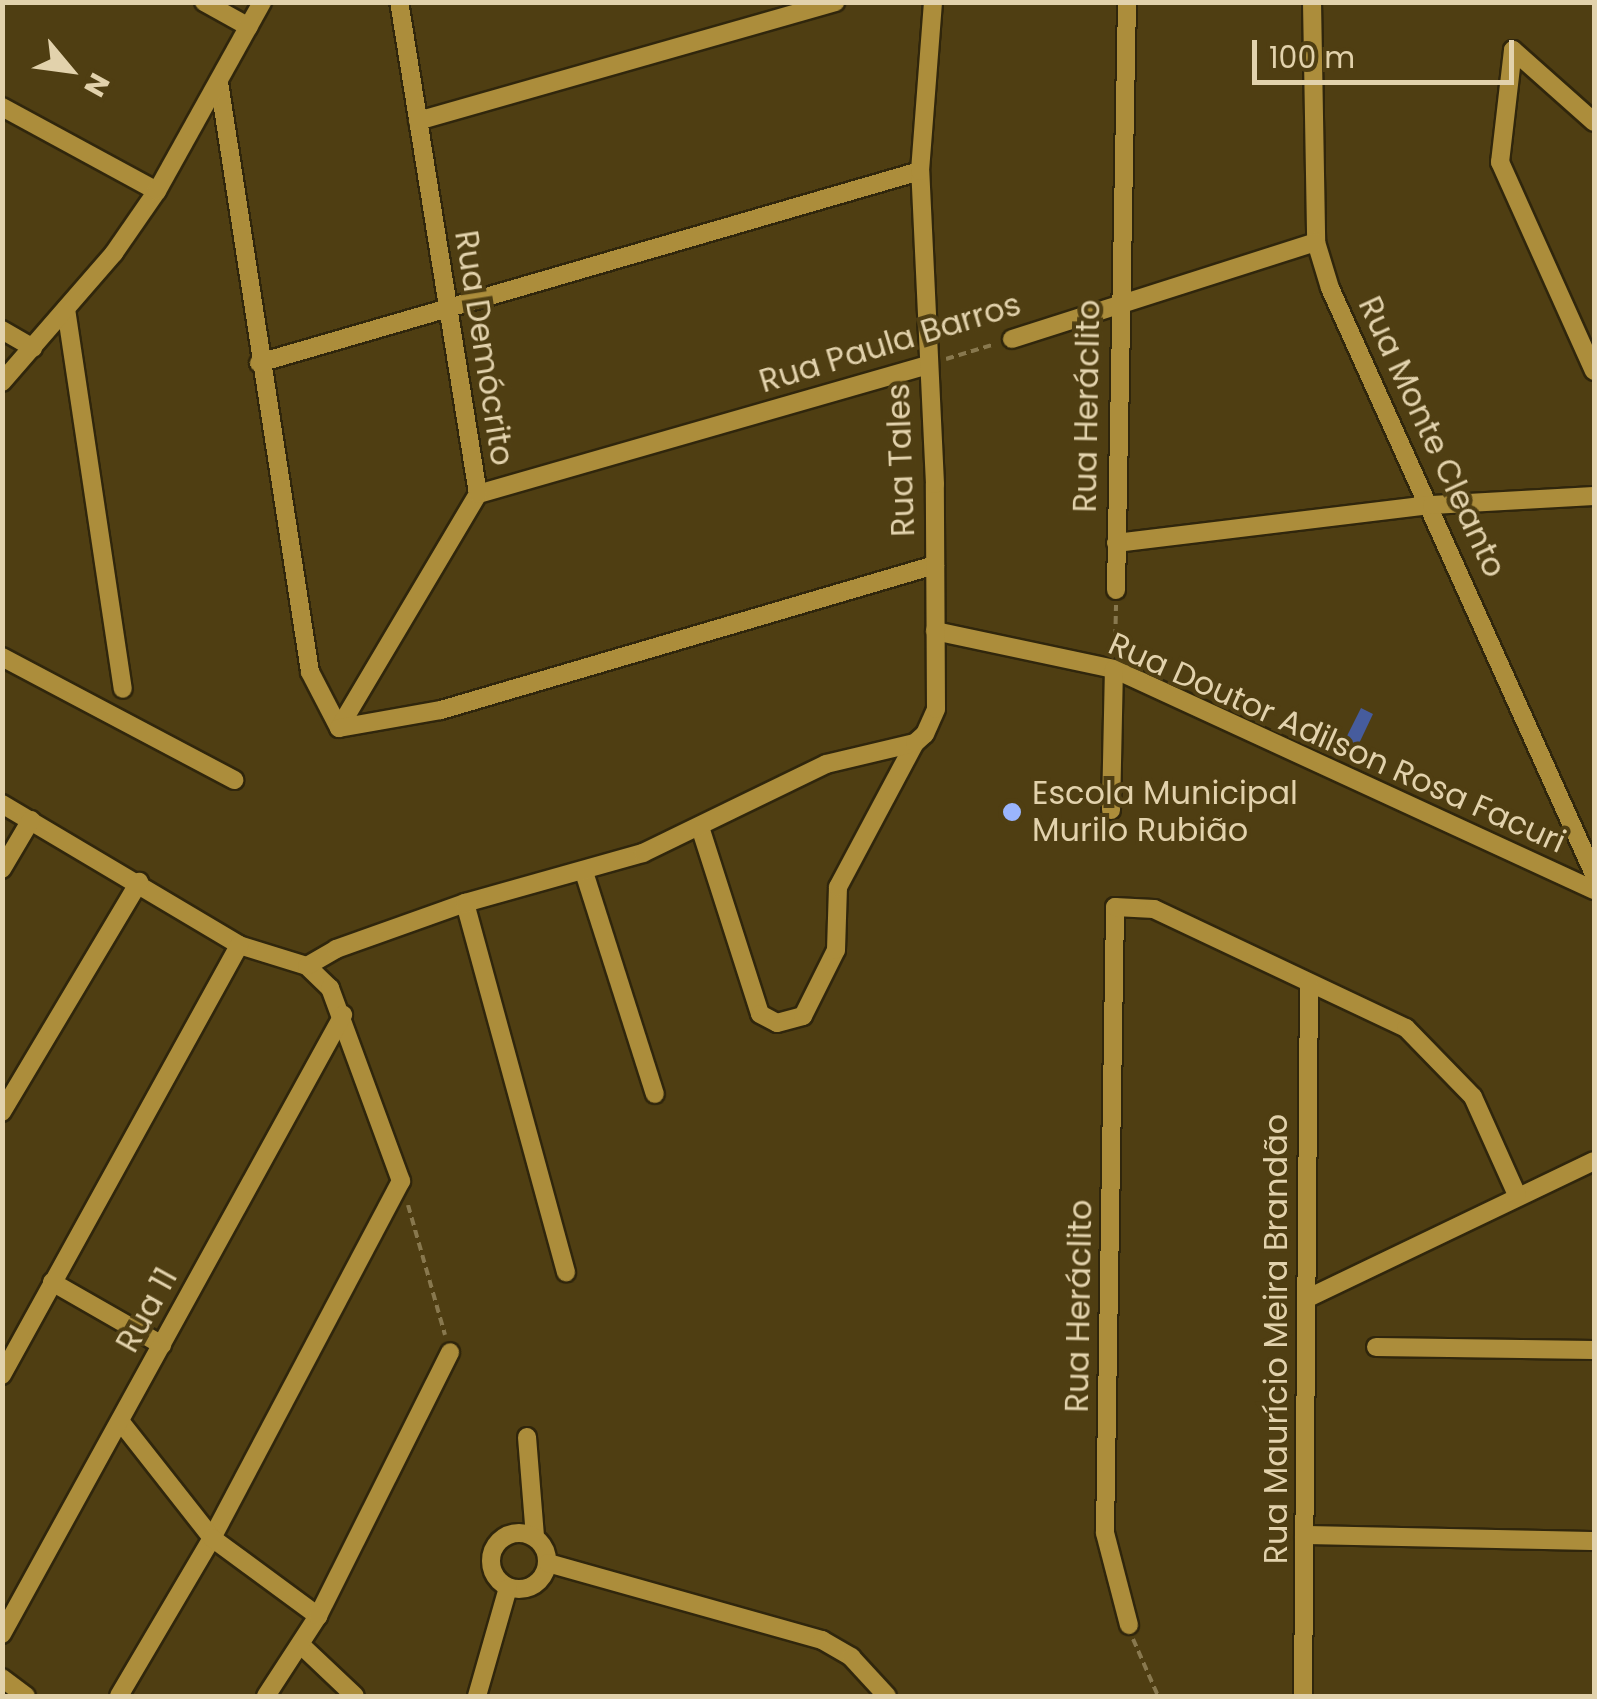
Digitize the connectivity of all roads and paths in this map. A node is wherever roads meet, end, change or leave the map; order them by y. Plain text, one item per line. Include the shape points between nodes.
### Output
1 (204, 2) edge
2 (262, 2) edge
3 (398, 2) edge
4 (835, 2) edge
5 (934, 2) edge
6 (1126, 2) edge
7 (1312, 2) edge
8 (249, 27) junction
9 (219, 82) junction
10 (2, 107) edge
11 (418, 121) junction
12 (1594, 122) edge
13 (920, 171) junction
14 (157, 191) junction
15 (1316, 242) junction
16 (1118, 305) junction
17 (66, 309) junction
18 (446, 313) junction
19 (2, 330) edge
20 (1012, 339) joint
21 (33, 348) junction
22 (259, 363) junction
23 (928, 365) junction
24 (1594, 370) edge
25 (2, 382) edge
26 (478, 494) junction
27 (1594, 496) edge
28 (1432, 504) junction
29 (1116, 543) junction
30 (935, 565) junction
31 (1116, 590) joint
32 (935, 631) junction
33 (2, 657) edge
34 (1114, 669) junction
35 (123, 690) dead end
36 (339, 728) junction
37 (920, 738) junction
38 (234, 780) dead end
39 (2, 804) edge
40 (1111, 810) dead end
41 (31, 820) junction
42 (700, 827) junction
43 (2, 869) edge
44 (584, 872) junction
45 (1594, 874) edge
46 (139, 882) junction
47 (1594, 890) edge
48 (465, 902) junction
49 (239, 945) junction
50 (307, 966) junction
51 (1309, 983) junction
52 (343, 1015) junction
53 (656, 1094) dead end
54 (2, 1112) edge
55 (1594, 1161) edge
56 (401, 1181) junction
57 (1517, 1195) junction
58 (566, 1272) dead end
59 (52, 1282) junction
60 (1306, 1299) junction
61 (162, 1345) junction
62 (1376, 1347) dead end
63 (1594, 1350) edge
64 (450, 1352) joint
65 (2, 1375) edge
66 (120, 1422) junction
67 (527, 1437) dead end
68 (1304, 1535) junction
69 (535, 1536) junction
70 (212, 1538) junction
71 (1594, 1541) edge
72 (548, 1564) junction
73 (508, 1588) junction
74 (318, 1616) junction
75 (1128, 1625) joint
76 (2, 1634) edge
77 (302, 1645) junction
78 (2, 1678) edge
79 (26, 1696) edge
80 (119, 1696) edge
81 (266, 1696) edge
82 (355, 1696) edge
83 (477, 1696) edge
84 (887, 1696) edge
85 (1158, 1696) edge
86 (1303, 1696) edge

1 - 8 street
2 - 8 street
3 - 11 street, Rua Demócrito
4 - 11 street
5 - 13 street, Rua Tales
6 - 16 street, Rua Heráclito
7 - 15 street, Rua Monte Cleanto
8 - 9 street
9 - 14 street
9 - 22 street
10 - 14 street
11 - 18 street, Rua Demócrito
12 - 24 street via 1513,50 1500,162
13 - 18 street
13 - 23 street, Rua Tales
14 - 17 street
15 - 16 street, Rua Paula Barros
15 - 28 street, Rua Monte Cleanto via 1330,288
16 - 20 street, Rua Paula Barros
16 - 29 street, Rua Heráclito
17 - 21 street
17 - 35 street
18 - 22 street
18 - 26 street, Rua Demócrito
19 - 21 street
20 - 23 path, Rua Paula Barros
21 - 25 street
22 - 36 street via 310,672
23 - 26 street, Rua Paula Barros
23 - 30 street, Rua Tales
26 - 36 street, Rua Demócrito
27 - 28 street
28 - 29 street
28 - 45 street, Rua Monte Cleanto
29 - 31 street, Rua Heráclito
30 - 32 street, Rua Tales
30 - 36 street via 441,710
31 - 34 path
32 - 34 street, Rua Doutor Adilson Rosa Facuri
32 - 37 street, Rua Tales via 936,709
33 - 38 street
34 - 40 street
34 - 47 street, Rua Doutor Adilson Rosa Facuri
37 - 42 street via 826,764
37 - 42 street, Rua Tales via 838,887 836,950 803,1016 777,1023 760,1014
39 - 41 street
41 - 43 street
41 - 46 street
42 - 44 street
44 - 48 street
44 - 53 street
46 - 49 street
46 - 54 street
48 - 50 street via 336,948
48 - 58 street
49 - 50 street
49 - 59 street
50 - 52 street via 330,988
51 - 57 street via 1406,1028 1436,1057 1473,1097
51 - 60 street, Rua Maurício Meira Brandão
51 - 75 street, Rua Heráclito via 1154,910 1114,907 1105,1534
52 - 56 street
52 - 61 street, Rua 11
55 - 57 street
56 - 64 path
56 - 70 street
57 - 60 street
59 - 61 street
59 - 65 street
60 - 68 street, Rua Maurício Meira Brandão
61 - 66 street, Rua 11
62 - 63 street
64 - 74 street
66 - 70 street
66 - 76 street, Rua 11
67 - 69 street
68 - 71 street
68 - 86 street, Rua Maurício Meira Brandão
69 - 72 street
69 - 73 street via 505,1536 494,1548 491,1563
70 - 74 street
70 - 80 street
72 - 73 street via 534,1586
72 - 84 street via 822,1640 852,1657
73 - 83 street
74 - 77 street
75 - 85 path via 1146,1682
77 - 81 street
77 - 82 street
78 - 79 street

